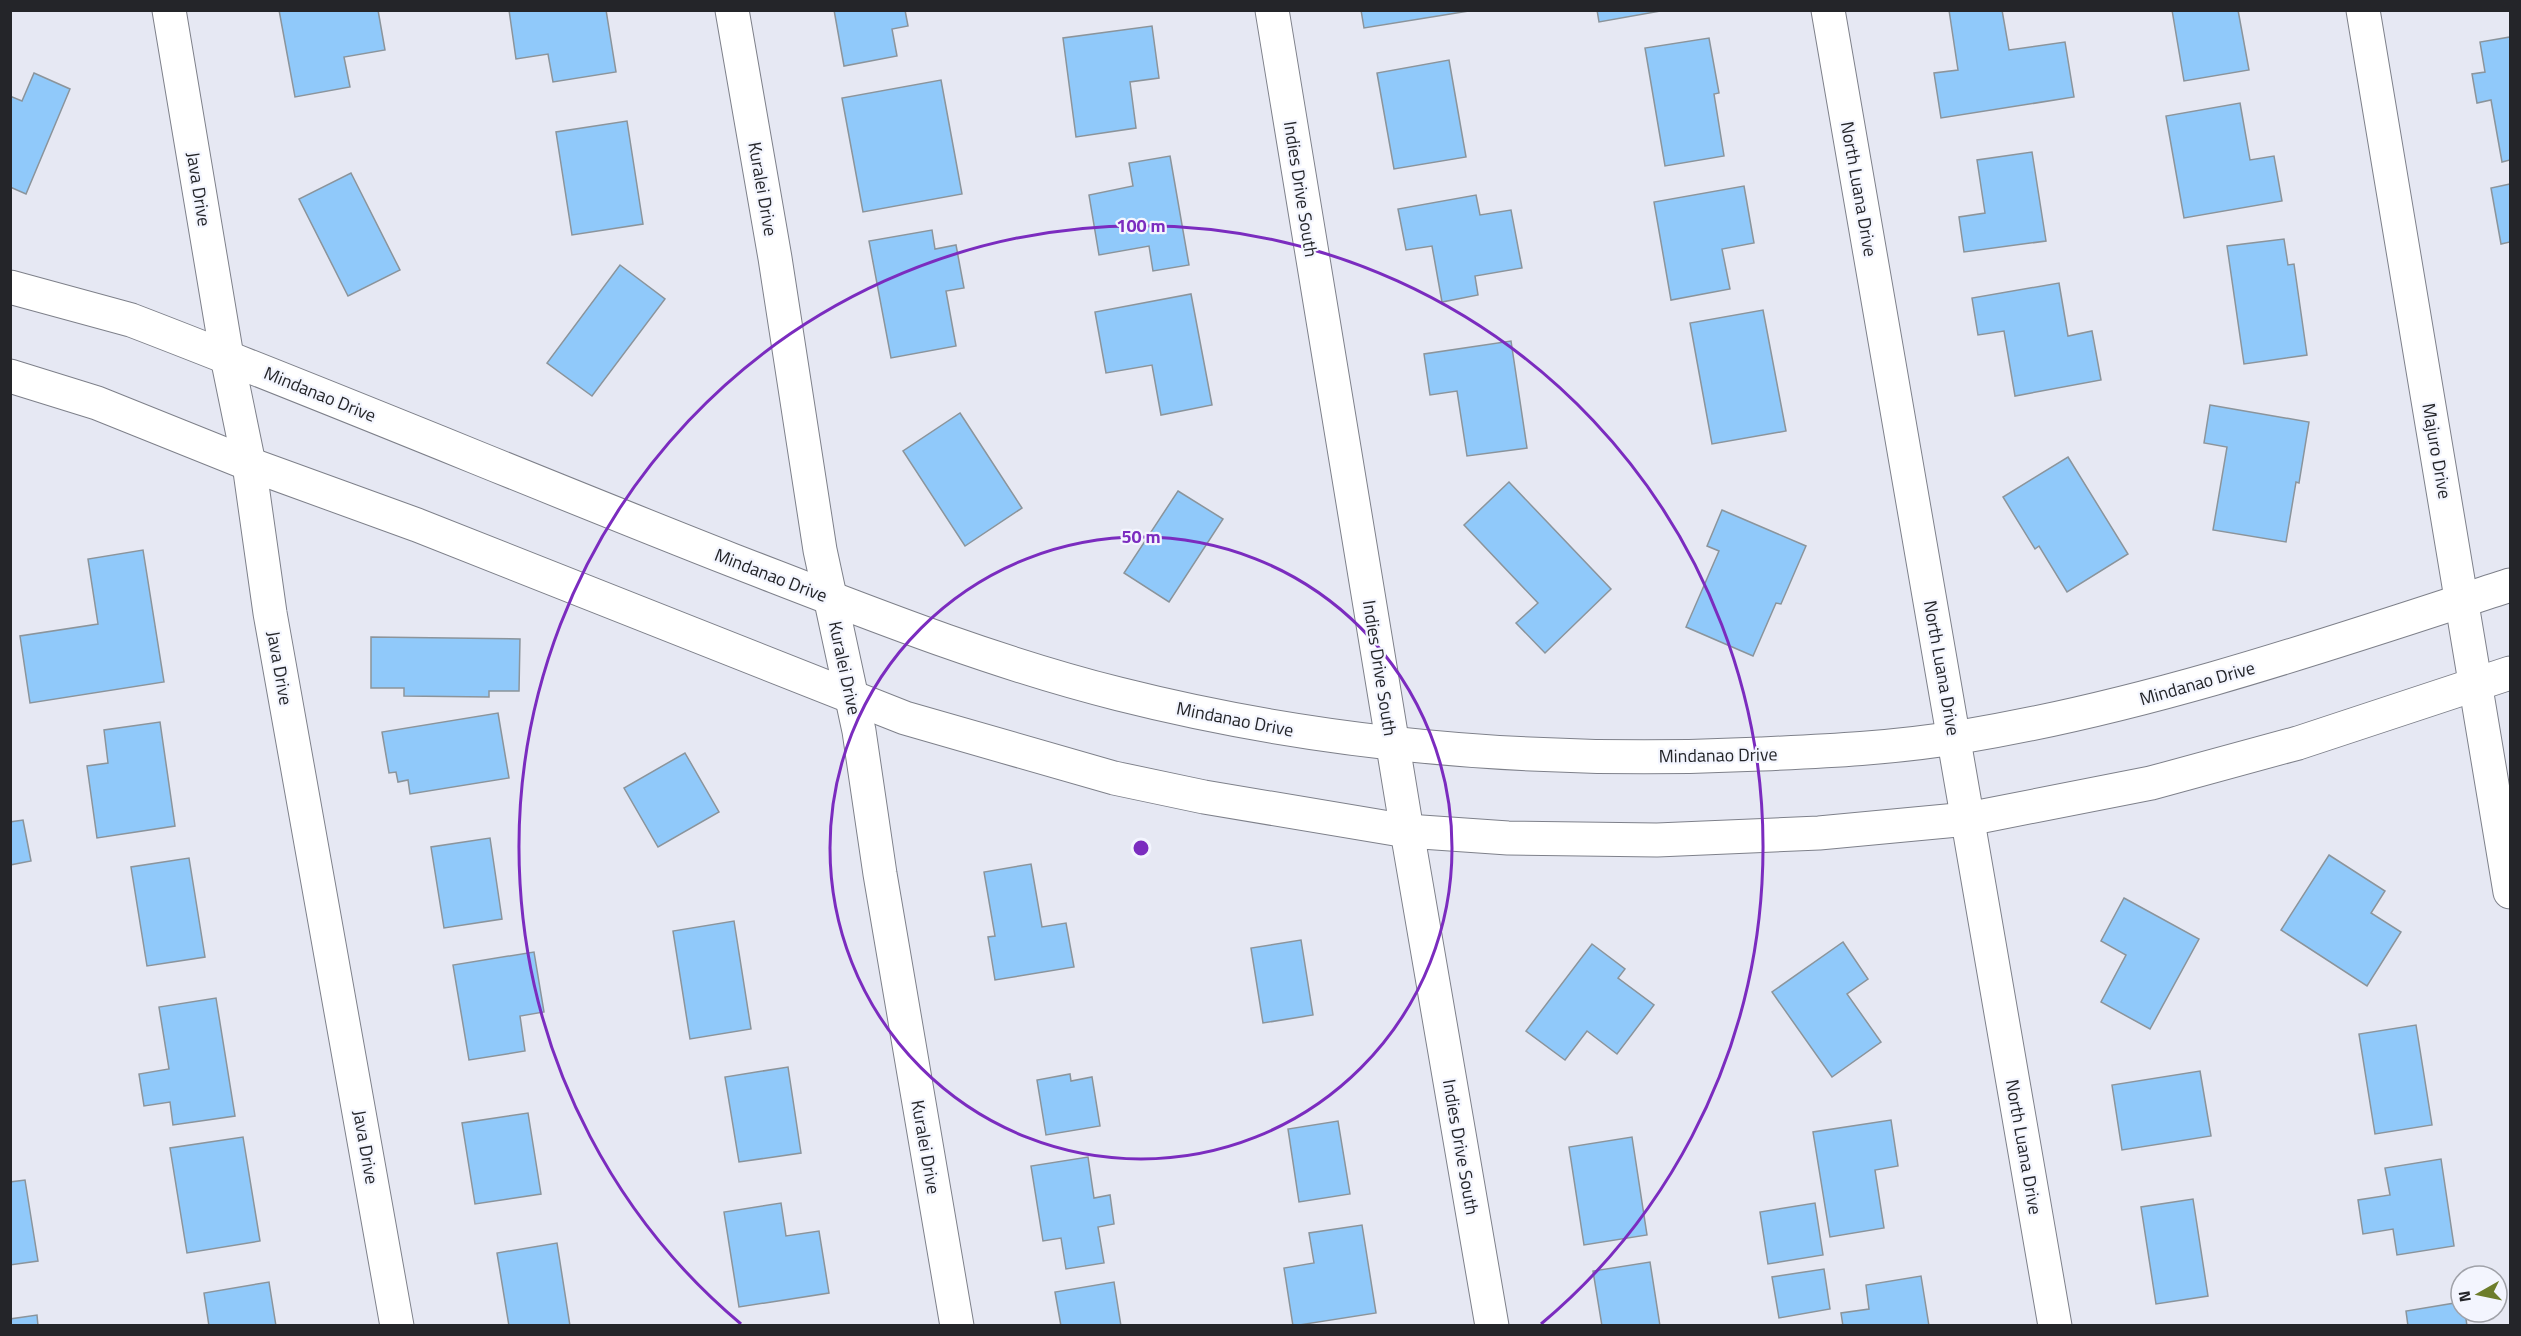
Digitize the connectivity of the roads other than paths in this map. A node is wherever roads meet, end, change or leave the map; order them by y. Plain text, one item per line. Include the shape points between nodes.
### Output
1 (169, 10) edge
2 (732, 10) edge
3 (1272, 10) edge
4 (1828, 10) edge
5 (2363, 10) edge
6 (10, 287) edge
7 (227, 357) junction
8 (10, 376) edge
9 (249, 464) junction
10 (2511, 585) edge
11 (830, 598) junction
12 (2462, 600) junction
13 (2511, 673) edge
14 (2476, 683) junction
15 (849, 694) junction
16 (1954, 738) junction
17 (1392, 744) junction
18 (1968, 819) junction
19 (1407, 831) junction
20 (2511, 892) edge
21 (397, 1326) edge
22 (957, 1326) edge
23 (1492, 1326) edge
24 (2055, 1326) edge

1 - 7 street, Java Drive
2 - 11 street, Kuralei Drive
3 - 17 street, Indies Drive South
4 - 16 street, North Luana Drive
5 - 12 street, Majuro Drive
6 - 7 street, Mindanao Drive via 131,320
7 - 9 street, Java Drive
7 - 11 street, Mindanao Drive
8 - 9 street via 98,403
9 - 15 street via 417,525
9 - 21 street, Java Drive via 270,613
10 - 12 street, Mindanao Drive
11 - 15 street, Kuralei Drive
11 - 17 street, Mindanao Drive via 1025,668 1116,694 1297,732
12 - 14 street, Majuro Drive
12 - 16 street, Mindanao Drive via 2174,690 2097,710
13 - 14 street
14 - 18 street via 2298,743 2162,780
14 - 20 street, Majuro Drive
15 - 19 street via 905,717 1114,778
15 - 22 street, Kuralei Drive via 859,731
16 - 17 street, Mindanao Drive via 1817,752 1715,756 1566,756
16 - 18 street, North Luana Drive
17 - 19 street, Indies Drive South
18 - 19 street via 1819,833 1657,840 1508,838
18 - 24 street, North Luana Drive
19 - 23 street, Indies Drive South

